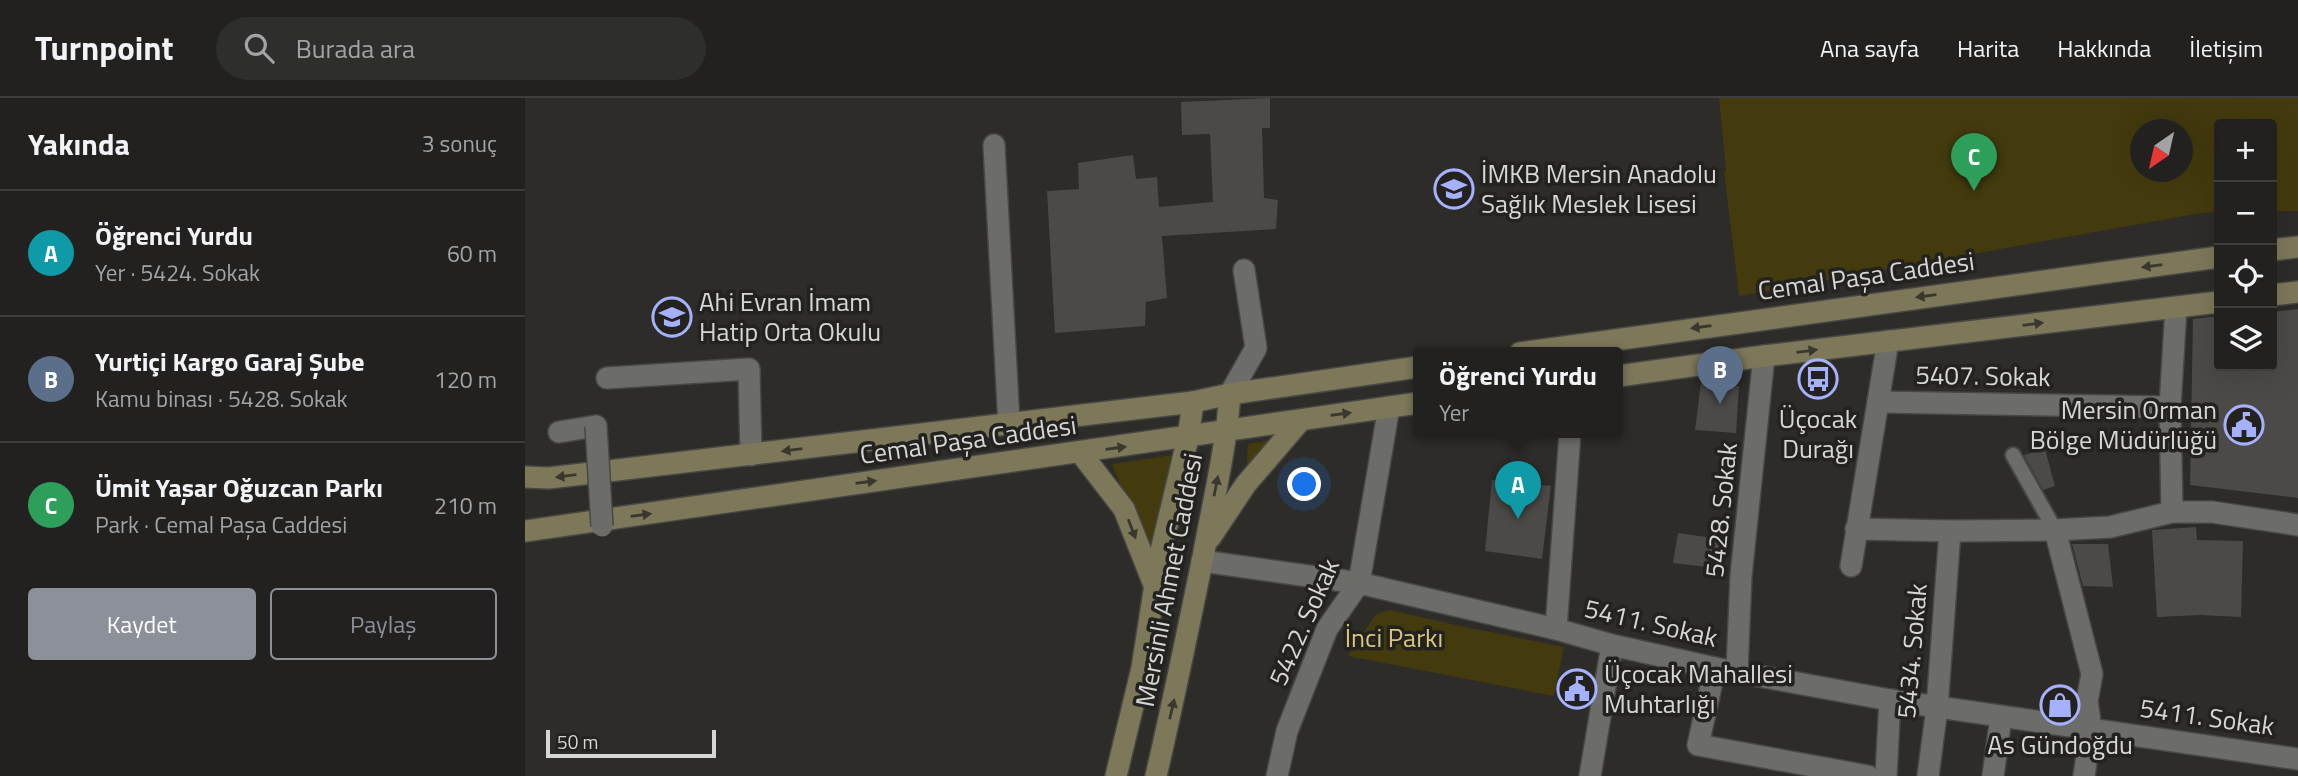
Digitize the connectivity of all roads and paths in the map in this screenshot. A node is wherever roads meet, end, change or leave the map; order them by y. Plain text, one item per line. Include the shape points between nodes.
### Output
1 (994, 145) dead end
2 (2298, 247) edge
3 (2277, 249) edge
4 (2214, 258) edge
5 (1244, 270) dead end
6 (2298, 292) edge
7 (2277, 294) edge
8 (2214, 303) edge
9 (2176, 307) junction
10 (1888, 341) junction
11 (1564, 347) edge
12 (1764, 356) junction
13 (1413, 368) edge
14 (1623, 375) edge
15 (607, 378) dead end
16 (1230, 394) junction
17 (1193, 402) junction
18 (1878, 402) junction
19 (1413, 404) edge
20 (1389, 407) junction
21 (2170, 407) junction
22 (1301, 420) junction
23 (1009, 424) junction
24 (1227, 430) junction
25 (559, 432) dead end
26 (1188, 438) junction
27 (1570, 438) edge
28 (1080, 453) junction
29 (751, 454) junction
30 (2013, 455) dead end
31 (525, 477) edge
32 (2172, 512) junction
33 (2298, 525) edge
34 (562, 527) junction
35 (1856, 529) junction
36 (2055, 530) junction
37 (525, 531) edge
38 (1950, 531) junction
39 (1203, 553) junction
40 (1851, 566) dead end
41 (1359, 583) junction
42 (1155, 587) junction
43 (1556, 629) junction
44 (1612, 645) junction
45 (1715, 668) junction
46 (1737, 670) junction
47 (1890, 700) junction
48 (1937, 708) junction
49 (2001, 718) junction
50 (2091, 729) junction
51 (2298, 759) edge
52 (1116, 776) edge
53 (1156, 776) edge
54 (1277, 776) edge
55 (1590, 776) edge
56 (1868, 776) edge
57 (1886, 776) edge
58 (1928, 776) edge
59 (1993, 776) edge
60 (2084, 776) edge

1 - 23 street
2 - 3 main road
4 -> 11 main road, Cemal Paşa Caddesi
5 - 16 street via 1256,348
6 - 7 main road
8 - 9 main road
10 -> 9 main road
9 - 21 street
12 -> 10 main road
10 - 18 street
12 - 14 main road
12 - 46 street, 5428. Sokak via 1741,576
13 - 16 main road, Cemal Paşa Caddesi
15 - 29 street via 749,369
16 - 17 main road, Cemal Paşa Caddesi
16 - 24 main road, Mersinli Ahmet Caddesi
17 - 23 main road, Cemal Paşa Caddesi
17 - 26 main road, Mersinli Ahmet Caddesi
18 - 21 street, 5407. Sokak
18 - 35 street
19 - 20 main road, Cemal Paşa Caddesi
22 -> 20 main road, Cemal Paşa Caddesi
20 - 41 street, 5422. Sokak
21 - 32 street
22 - 24 main road, Cemal Paşa Caddesi
22 - 39 main road via 1246,484
23 -> 29 main road, Cemal Paşa Caddesi
24 - 26 main road, Cemal Paşa Caddesi
39 -> 24 main road, Mersinli Ahmet Caddesi
25 - 34 street, bridge via 596,426 602,526
28 -> 26 main road, Cemal Paşa Caddesi
26 - 42 main road, Mersinli Ahmet Caddesi
27 - 43 street
34 -> 28 main road, Cemal Paşa Caddesi
28 -> 42 main road via 1124,509
29 -> 31 main road, Cemal Paşa Caddesi
30 - 36 lane
32 - 33 street via 2212,512
32 - 36 street via 2110,527
34 - 37 main road, Cemal Paşa Caddesi
35 - 38 street
35 - 40 street
36 - 38 street
36 - 50 street via 2092,674 2087,701
38 - 48 street, 5434. Sokak
39 - 41 street, 5411. Sokak
53 -> 39 main road, Mersinli Ahmet Caddesi
41 - 43 street, 5411. Sokak
41 - 54 street, 5422. Sokak via 1327,629 1287,731
42 - 52 main road, Mersinli Ahmet Caddesi via 1142,668
43 - 44 street, 5411. Sokak
44 - 45 street, 5411. Sokak
44 - 55 street
45 - 46 street, 5411. Sokak
45 - 56 street via 1698,746
46 - 47 street, 5411. Sokak
47 - 48 street, 5411. Sokak
47 - 57 street
48 - 49 street, 5411. Sokak
48 - 58 street, 5434. Sokak
49 - 50 street, 5411. Sokak
49 - 59 street
50 - 51 street, 5411. Sokak
50 - 60 street

